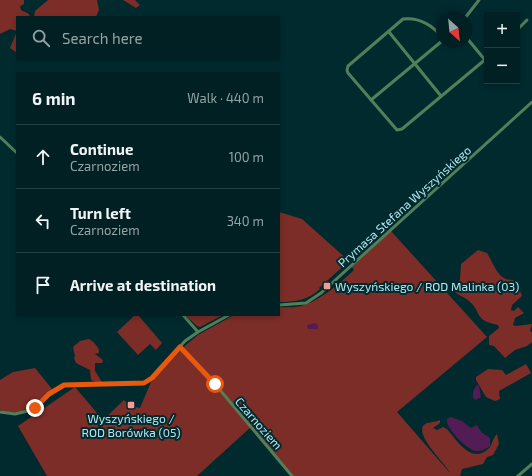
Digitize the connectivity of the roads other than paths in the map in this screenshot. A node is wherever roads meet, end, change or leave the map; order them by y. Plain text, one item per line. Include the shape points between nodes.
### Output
1 (480, 0) edge
2 (470, 12) edge
3 (527, 20) dead end
4 (520, 27) edge
5 (436, 30) edge
6 (389, 32) junction
7 (472, 44) edge
8 (436, 46) edge
9 (484, 57) edge
10 (484, 61) edge
11 (415, 64) junction
12 (442, 96) junction
13 (371, 100) junction
14 (532, 102) edge
15 (0, 137) edge
16 (16, 152) edge
17 (280, 306) edge
18 (184, 316) edge
19 (227, 316) edge
20 (198, 332) junction
21 (180, 347) junction
22 (0, 412) edge
23 (532, 464) edge
24 (292, 476) edge
25 (518, 476) edge

1 - 2 street
3 - 4 street
5 - 6 street via 413,18 404,19
6 - 11 street
6 - 13 street via 348,66 347,70
7 - 9 street
8 - 11 street
10 - 12 street
11 - 12 street
11 - 13 street
12 - 13 street via 402,129 397,130
14 - 17 street, Prymasa Stefana Wyszyńskiego via 321,293 306,302
15 - 16 street
18 - 20 street
19 - 20 street
20 - 21 street
21 - 22 street via 152,378 144,383 64,385 49,394 32,410 15,414
21 - 24 street, Czarnoziem via 215,384
23 - 25 street

